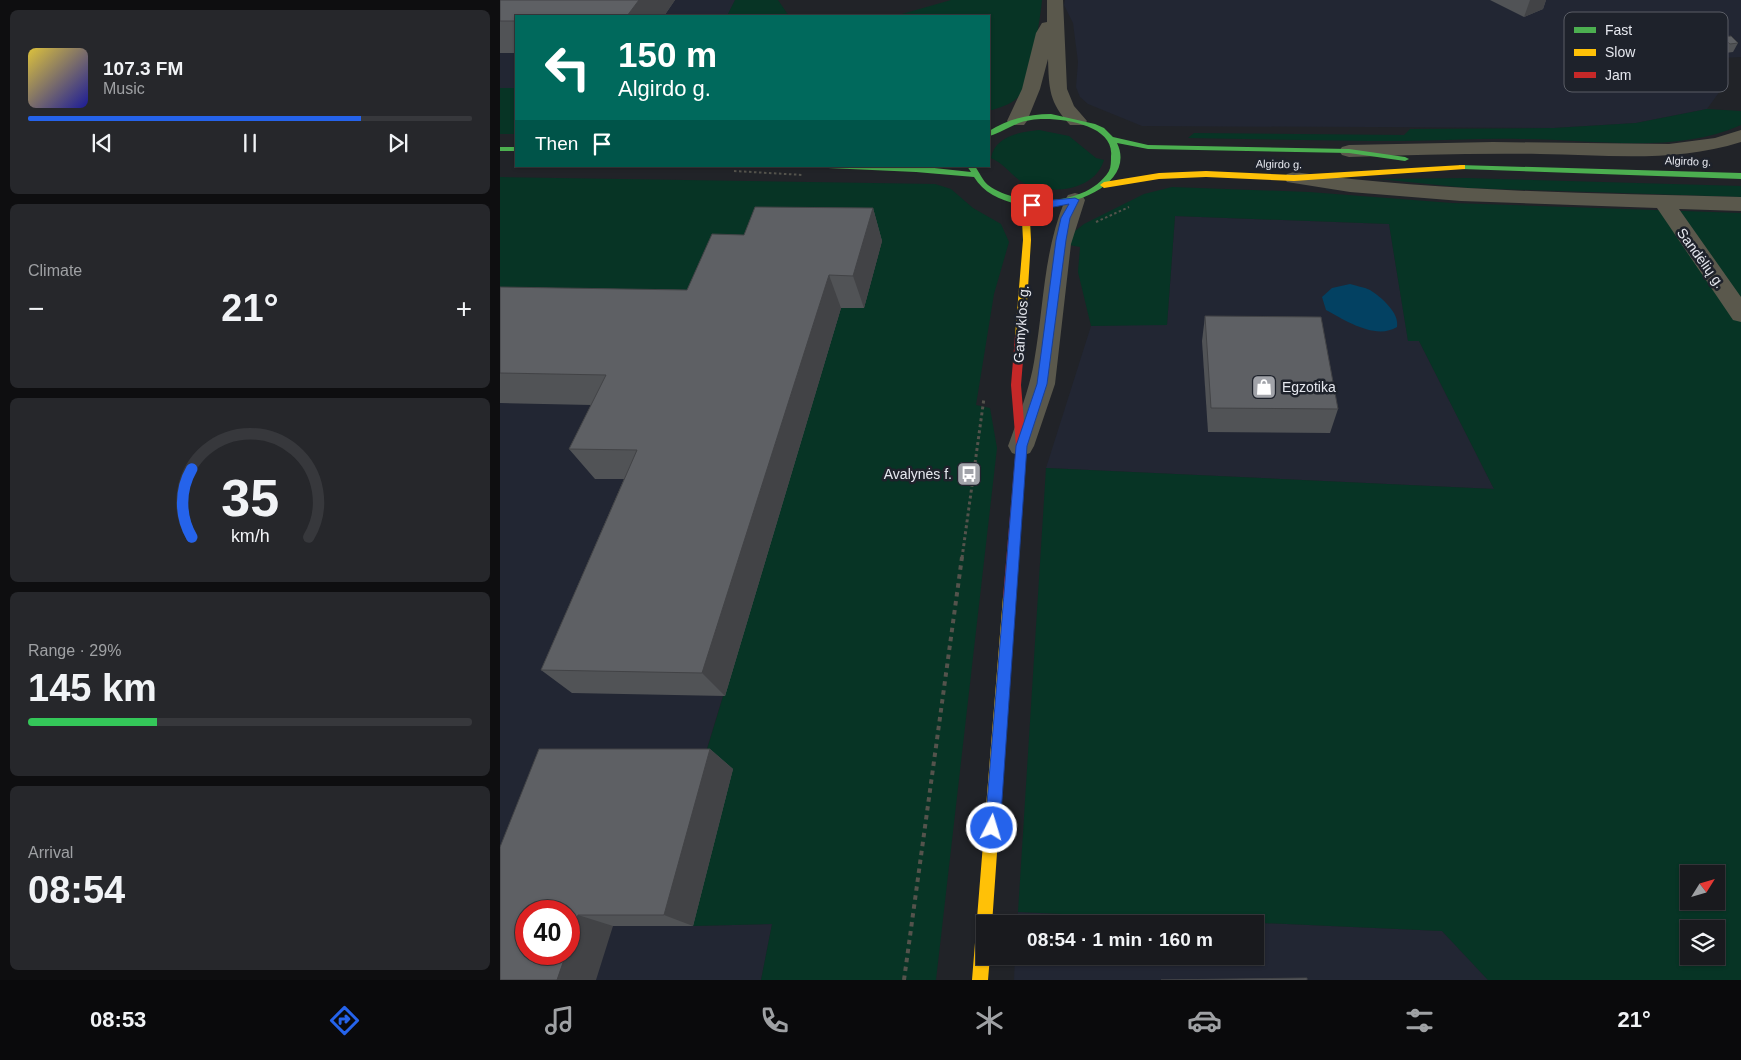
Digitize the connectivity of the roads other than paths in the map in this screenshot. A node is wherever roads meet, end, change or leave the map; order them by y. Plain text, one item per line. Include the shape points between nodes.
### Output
1 (1055, 7) edge
2 (1077, 120) junction
3 (1017, 121) junction
4 (990, 132) edge
5 (1741, 136) edge
6 (1110, 139) junction
7 (500, 149) edge
8 (515, 149) edge
9 (1349, 151) junction
10 (853, 167) edge
11 (1454, 167) junction
12 (972, 170) edge
13 (1741, 176) edge
14 (1294, 178) junction
15 (1104, 185) junction
16 (1075, 200) junction
17 (1664, 202) junction
18 (1018, 203) junction
19 (1741, 204) edge
20 (1741, 314) edge
21 (1021, 446) junction
22 (980, 980) edge

1 - 2 street via 1059,94 1065,108
1 - 3 street via 1045,34 1035,80
2 - 3 main road, Algirdo g. via 1047,117
2 - 6 main road, Algirdo g.
3 - 4 main road, Algirdo g.
5 - 9 street via 1706,146 1668,150 1503,148
6 - 9 main road, Algirdo g. via 1148,147
6 - 15 main road, Algirdo g. via 1117,150 1118,162 1114,174
7 - 8 main road
9 - 11 main road, Algirdo g.
10 - 12 main road, Algirdo g.
11 - 13 main road, Algirdo g.
11 - 14 main road, Algirdo g.
12 - 18 main road, Algirdo g. via 982,187
14 - 15 main road, Algirdo g. via 1206,174 1158,176
14 - 17 street via 1372,189 1481,197
15 - 16 main road, Algirdo g.
16 - 18 main road, Algirdo g. via 1047,205
16 - 21 street, Gamyklos g. via 1066,218 1059,251 1042,384
17 - 19 street
17 - 20 street, Sandėlių g.
18 - 21 main road, Gamyklos g. via 1026,221 1027,240 1016,385
21 - 22 main road, Gamyklos g.

